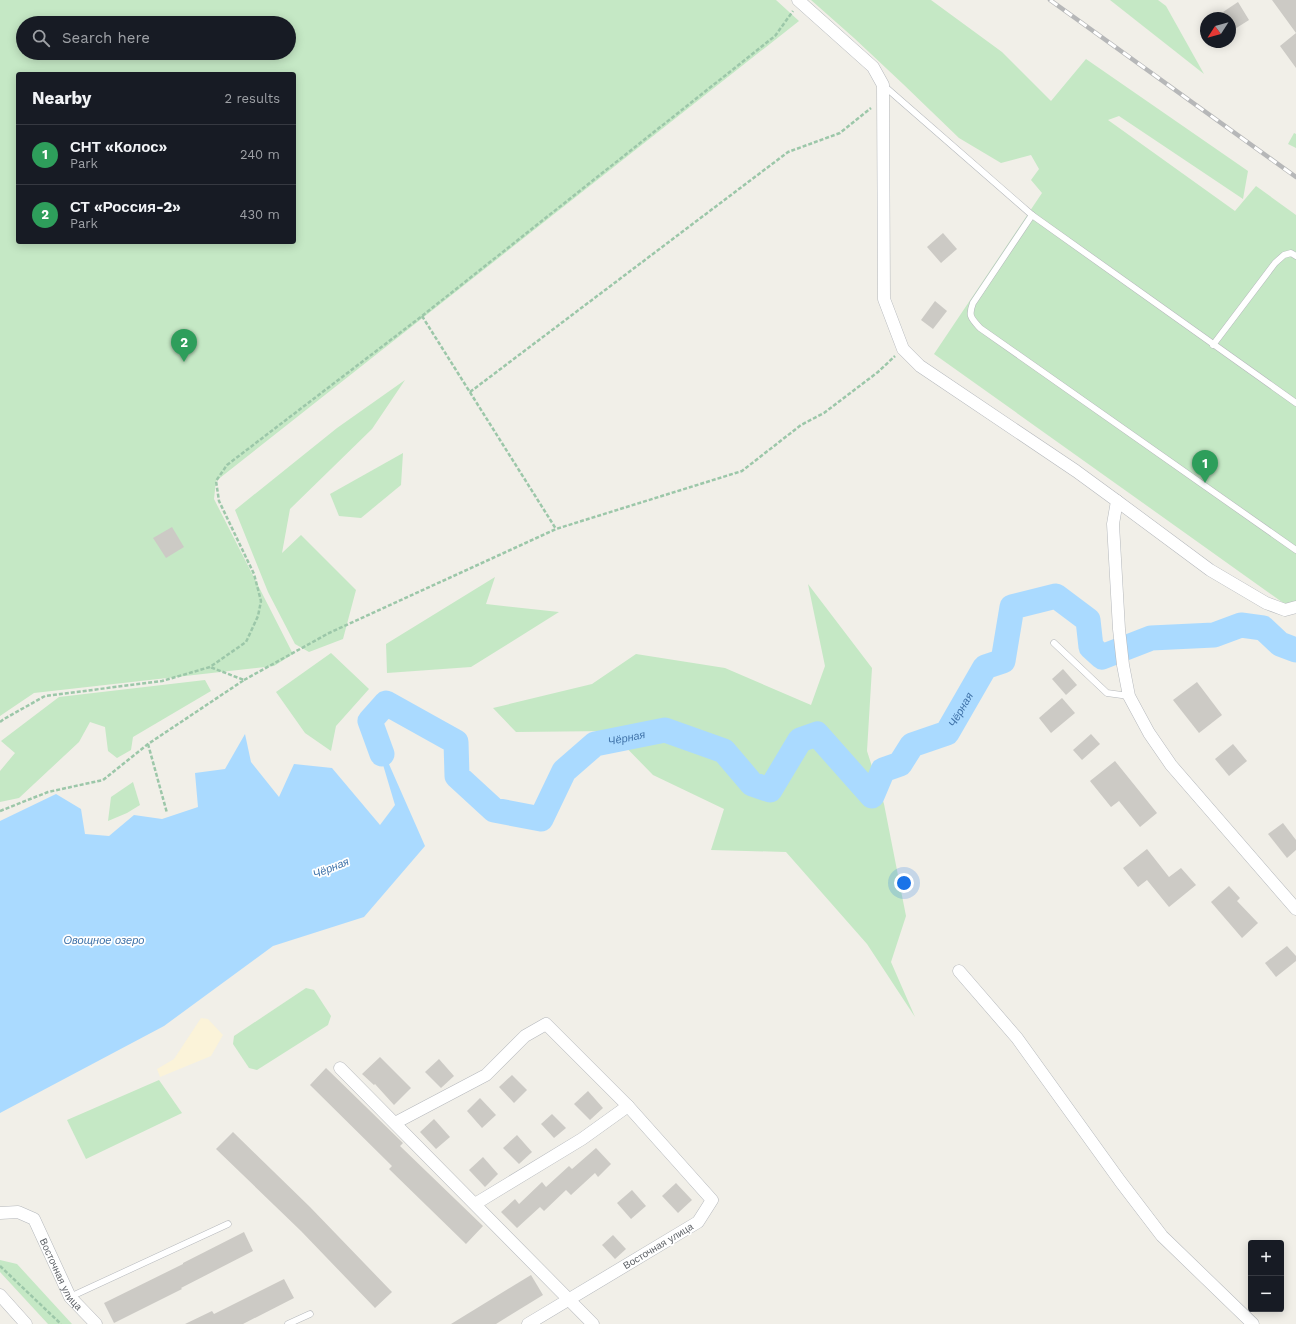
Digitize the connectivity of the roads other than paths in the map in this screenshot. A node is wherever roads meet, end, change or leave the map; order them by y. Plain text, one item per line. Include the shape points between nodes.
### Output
1 (799, 1) edge
2 (883, 85) junction
3 (1032, 216) junction
4 (1296, 256) edge
5 (1213, 344) junction
6 (1296, 403) edge
7 (1117, 501) junction
8 (1296, 550) edge
9 (1296, 607) edge
10 (1054, 643) dead end
11 (1129, 696) junction
12 (1296, 909) edge
13 (959, 971) dead end
14 (340, 1068) dead end
15 (628, 1106) junction
16 (395, 1123) junction
17 (475, 1204) junction
18 (0, 1213) edge
19 (228, 1224) dead end
20 (70, 1297) junction
21 (1, 1299) edge
22 (570, 1299) junction
23 (310, 1314) dead end
24 (26, 1324) edge
25 (96, 1324) edge
26 (288, 1324) edge
27 (528, 1324) edge
28 (593, 1324) edge
29 (1253, 1324) edge

1 - 2 street via 873,67
2 - 3 lane
2 - 7 street via 884,299 902,349 920,366
3 - 5 lane
3 - 8 lane via 973,303 970,312 972,319 986,332
4 - 5 lane via 1291,253 1284,255 1275,262
5 - 6 lane
7 - 9 street via 1210,570 1266,603 1286,610
7 - 11 street via 1113,524 1119,629
10 - 11 lane via 1107,693
11 - 12 street via 1149,733 1171,765
13 - 29 street via 1017,1038 1162,1236
14 - 16 street
15 - 16 street, Восточная улица via 546,1024 525,1036 486,1075
15 - 17 street via 582,1139
15 - 22 street, Восточная улица via 712,1200 698,1222
16 - 17 street
17 - 22 street
18 - 20 street, Восточная улица via 18,1212 34,1219
19 - 20 lane
20 - 25 street, Восточная улица
21 - 24 street
22 - 27 street, Восточная улица
22 - 28 street
23 - 26 lane

